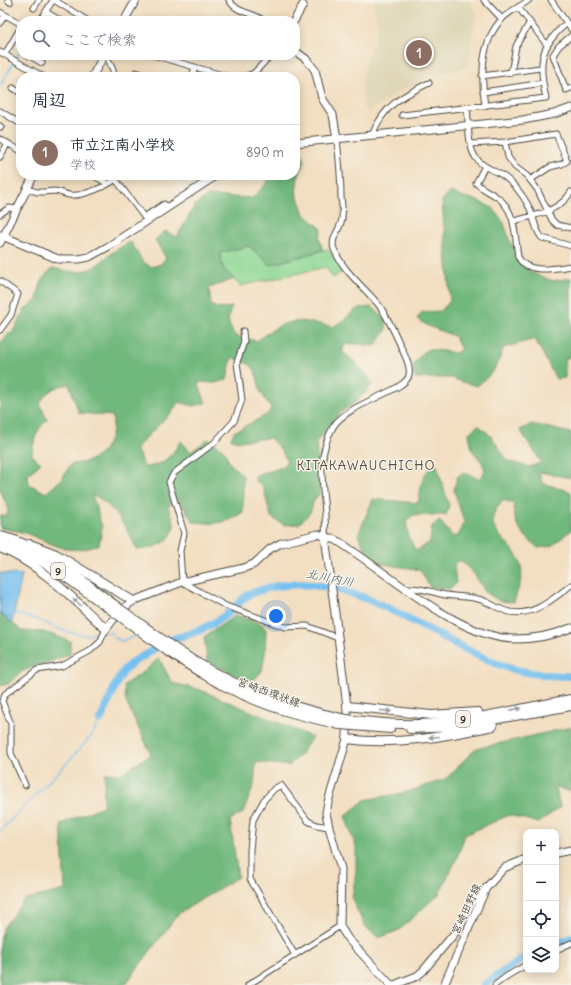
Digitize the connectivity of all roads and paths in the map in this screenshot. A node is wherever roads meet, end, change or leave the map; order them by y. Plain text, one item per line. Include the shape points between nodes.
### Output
1 (39, 0) edge
2 (53, 0) edge
3 (136, 0) edge
4 (229, 0) edge
5 (485, 0) edge
6 (529, 0) edge
7 (551, 0) edge
8 (303, 5) dead end
9 (518, 7) junction
10 (34, 8) dead end
11 (0, 12) edge
12 (46, 12) junction
13 (5, 15) junction
14 (43, 16) edge
15 (53, 16) edge
16 (80, 16) edge
17 (127, 16) edge
18 (256, 16) edge
19 (297, 16) edge
20 (502, 19) junction
21 (530, 22) junction
22 (0, 23) edge
23 (16, 23) edge
24 (567, 23) junction
25 (571, 30) edge
26 (16, 33) edge
27 (571, 36) edge
28 (547, 45) junction
29 (2, 53) edge
30 (300, 55) edge
31 (37, 60) edge
32 (102, 60) edge
33 (108, 60) edge
34 (169, 60) edge
35 (267, 60) edge
36 (42, 63) dead end
37 (195, 68) junction
38 (540, 68) junction
39 (35, 72) edge
40 (95, 72) edge
41 (113, 72) edge
42 (194, 72) edge
43 (210, 72) edge
44 (257, 72) edge
45 (511, 73) junction
46 (482, 76) junction
47 (429, 82) dead end
48 (543, 83) junction
49 (12, 88) dead end
50 (571, 88) edge
51 (16, 90) edge
52 (483, 92) junction
53 (485, 106) junction
54 (467, 108) junction
55 (571, 108) edge
56 (0, 111) edge
57 (402, 115) dead end
58 (16, 121) edge
59 (470, 126) junction
60 (372, 135) junction
61 (0, 139) edge
62 (337, 139) junction
63 (505, 142) junction
64 (8, 143) junction
65 (300, 143) edge
66 (471, 144) junction
67 (16, 148) edge
68 (0, 157) edge
69 (484, 166) junction
70 (31, 180) edge
71 (101, 180) edge
72 (116, 180) joint
73 (210, 180) edge
74 (530, 180) junction
75 (108, 184) junction
76 (27, 188) junction
77 (571, 192) edge
78 (168, 208) junction
79 (16, 210) junction
80 (548, 211) junction
81 (0, 214) edge
82 (532, 216) junction
83 (514, 221) junction
84 (571, 228) edge
85 (1, 238) edge
86 (571, 246) edge
87 (571, 266) edge
88 (0, 282) edge
89 (0, 330) edge
90 (243, 331) dead end
91 (0, 536) edge
92 (325, 536) junction
93 (0, 542) edge
94 (24, 544) junction
95 (0, 548) edge
96 (182, 582) junction
97 (571, 584) edge
98 (406, 588) junction
99 (133, 601) junction
100 (113, 607) junction
101 (571, 628) edge
102 (106, 629) junction
103 (338, 638) junction
104 (571, 699) edge
105 (347, 706) junction
106 (571, 706) edge
107 (490, 715) junction
108 (512, 717) junction
109 (353, 723) junction
110 (347, 739) junction
111 (25, 785) dead end
112 (328, 827) junction
113 (571, 850) edge
114 (559, 852) edge
115 (523, 860) edge
116 (483, 893) junction
117 (340, 926) junction
118 (571, 943) edge
119 (559, 949) edge
120 (296, 955) junction
121 (523, 966) edge
122 (248, 985) edge
123 (391, 985) edge
124 (394, 985) edge
125 (444, 985) edge
126 (495, 985) edge

1 - 10 street
2 - 12 street
2 - 16 street
3 - 17 street
4 - 18 street via 236,9
5 - 20 street
6 - 9 street
7 - 24 street
8 - 19 street
9 - 20 street
9 - 21 street
11 - 13 street
12 - 14 street
12 - 15 street
13 - 22 street
13 - 23 street
20 - 46 street via 489,38
21 - 28 street
21 - 45 street via 516,46
24 - 25 street
24 - 28 street
26 - 29 street
27 - 50 street via 553,55 566,90
28 - 38 street
29 - 39 street
30 - 62 street via 314,70 322,98 336,123
31 - 36 street
32 - 40 street
33 - 41 street
34 - 37 street
35 - 44 street
37 - 42 street
37 - 43 street
38 - 45 street
38 - 48 street
45 - 46 street
46 - 52 street
47 - 60 street via 404,95 389,107 378,121
48 - 52 street
48 - 53 street via 546,98
49 - 51 street
52 - 53 street
53 - 54 street
54 - 57 street
54 - 59 street
55 - 59 street via 523,120
56 - 58 street
59 - 60 street
59 - 66 street
60 - 62 street
61 - 64 street
62 - 65 street
62 - 92 street via 342,218 333,246 342,264 379,305 407,359 409,372 408,378 400,386 363,402 334,426 321,461
63 - 66 street
63 - 74 street via 508,157
63 - 74 street via 556,134 567,161 550,167
64 - 67 street
64 - 68 street
66 - 69 street via 476,159
69 - 82 street via 503,176 517,190 528,205
69 - 83 street via 476,183 498,198
70 - 76 street
71 - 75 street
72 - 75 street
72 - 78 street via 144,217 164,204
73 - 78 street
74 - 80 street
75 - 76 street via 81,195 55,191 35,193
76 - 79 street
77 - 80 street via 566,202
78 - 85 street via 109,246 89,257 79,259 58,259
79 - 81 street via 9,208
79 - 85 street
80 - 82 street
80 - 84 street via 555,224
82 - 83 street
82 - 86 street via 542,238
83 - 87 street via 518,257 522,264 539,269
88 - 89 street via 18,294 11,315
90 - 96 street via 244,342 237,362 242,400 234,422 214,443 174,473 169,482 184,533 180,551
91 - 94 main road, 宮崎西環状線 / 9
92 - 96 street via 318,534 288,541 244,568
92 - 98 street via 350,548
92 - 103 street
93 - 100 main road, 宮崎西環状線 / 9 via 50,566
94 - 99 main road via 29,543 56,554
94 - 100 main road, 宮崎西環状線 / 9 via 63,567
102 -> 95 main road via 33,566
96 - 99 street
96 - 103 street via 242,612 285,627 307,626
97 - 98 street via 551,600 520,613 506,611 479,599 446,595 419,587
98 - 101 street via 449,618 501,637 534,637
99 - 102 street via 119,612
100 - 109 main road, 宮崎西環状線 / 9, bridge via 223,686 286,712
102 - 111 street via 100,642 90,652 62,666 38,670 5,694 2,701 11,724 11,753
103 - 105 street
107 -> 104 main road, 宮崎西環状線 / 9
105 -> 107 main road via 431,715 482,712
105 - 110 street
106 - 108 main road, 宮崎西環状線 / 9
107 - 109 main road, 宮崎西環状線 / 9 via 417,724
108 - 109 main road, 宮崎西環状線 / 9 via 424,729 384,729
108 -> 110 main road via 499,724 449,735 363,741
110 - 112 street via 328,802
112 - 117 street via 341,869
112 - 120 street via 308,820 281,785 264,800 253,820 250,879
113 - 114 street
115 - 116 street, 宮崎田野線 via 504,868
116 - 124 street via 473,900 459,928 423,971
116 - 125 street, 宮崎田野線
117 - 120 street
117 - 123 street via 348,939
118 - 119 street
120 - 122 street
121 - 126 street

